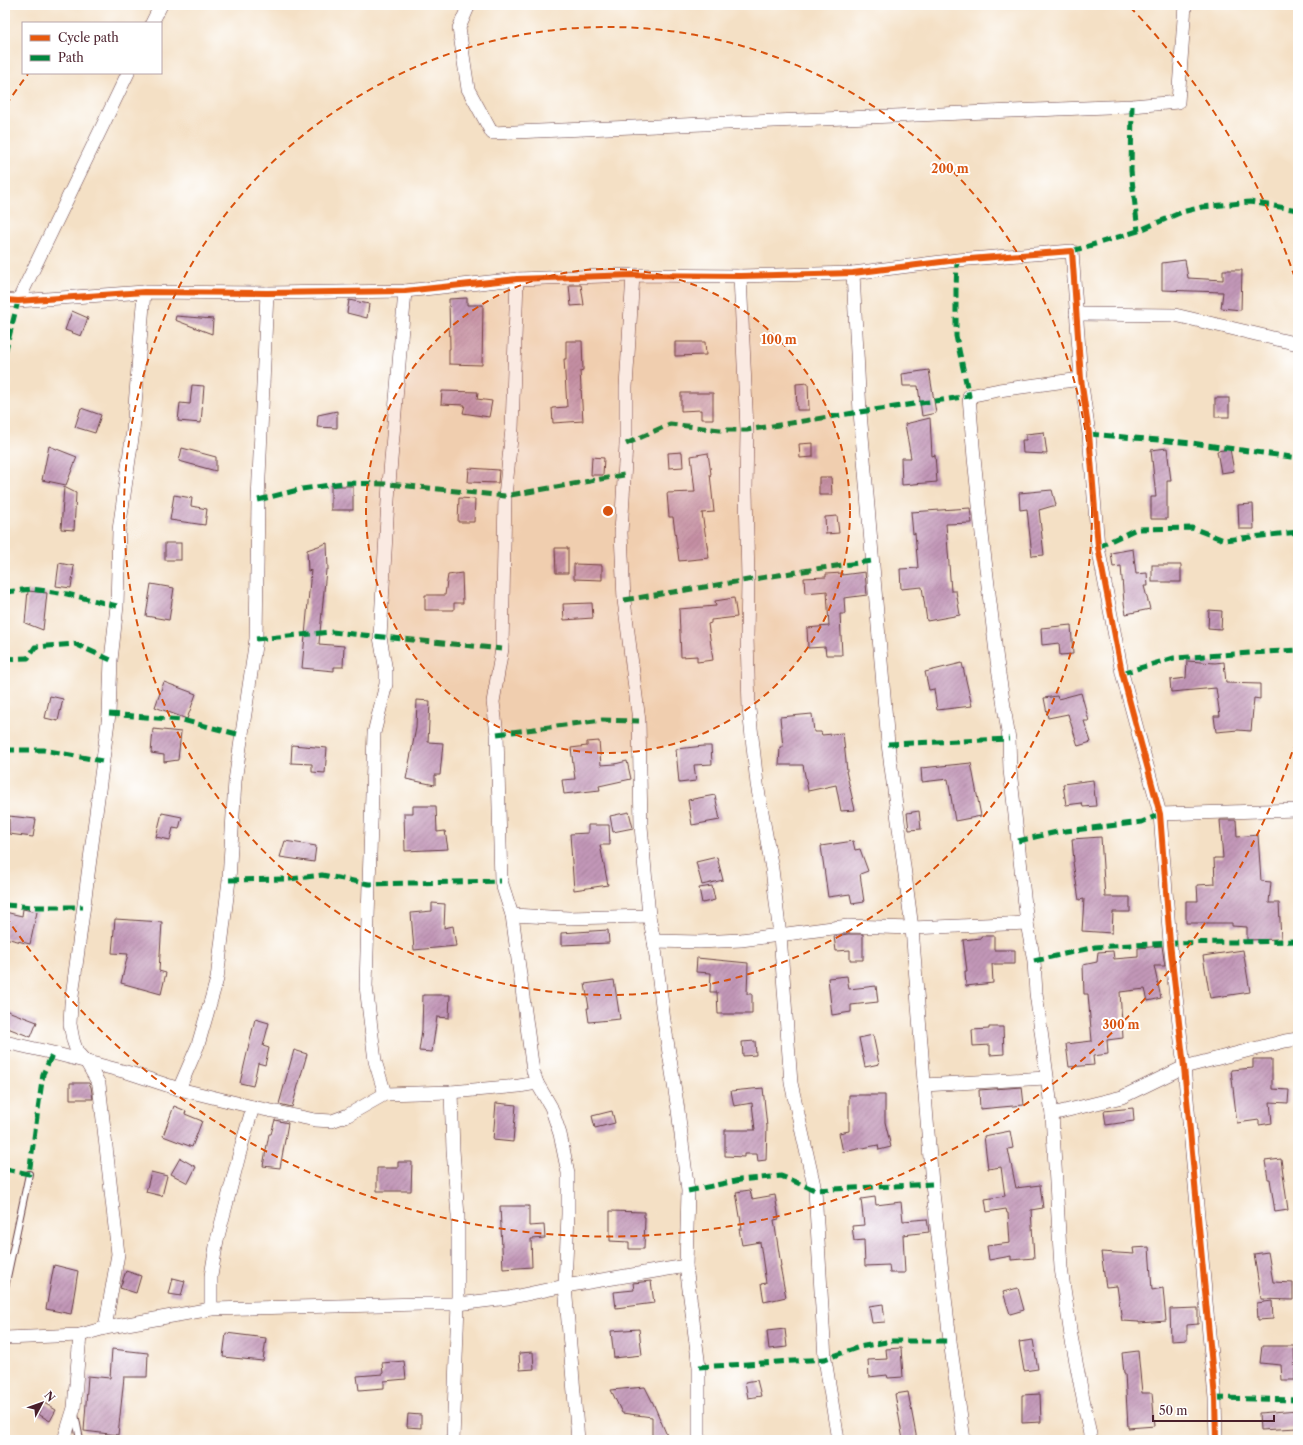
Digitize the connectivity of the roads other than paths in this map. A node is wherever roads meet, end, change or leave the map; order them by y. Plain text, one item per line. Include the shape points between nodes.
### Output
1 (161, 5) edge
2 (469, 5) edge
3 (1185, 5) edge
4 (152, 22) edge
5 (128, 74) edge
6 (853, 273) junction
7 (633, 275) junction
8 (740, 276) junction
9 (517, 279) junction
10 (405, 291) junction
11 (144, 292) junction
12 (267, 293) junction
13 (5, 300) edge
14 (18, 301) junction
15 (1076, 314) junction
16 (1298, 344) edge
17 (1081, 379) junction
18 (1298, 810) edge
19 (1160, 814) junction
20 (512, 915) junction
21 (649, 916) junction
22 (1027, 923) junction
23 (912, 928) junction
24 (780, 935) junction
25 (654, 941) junction
26 (1298, 1039) edge
27 (5, 1042) edge
28 (87, 1063) junction
29 (1184, 1067) junction
30 (1046, 1078) junction
31 (537, 1083) junction
32 (924, 1085) junction
33 (179, 1089) junction
34 (451, 1092) junction
35 (385, 1094) junction
36 (253, 1108) junction
37 (1052, 1114) junction
38 (29, 1174) dead end
39 (686, 1266) junction
40 (565, 1286) junction
41 (5, 1287) edge
42 (458, 1304) junction
43 (211, 1308) junction
44 (105, 1328) junction
45 (80, 1335) junction
46 (5, 1338) edge
47 (74, 1408) junction
48 (64, 1440) edge
49 (80, 1440) edge
50 (453, 1440) edge
51 (578, 1440) edge
52 (699, 1440) edge
53 (838, 1440) edge
54 (964, 1440) edge
55 (1091, 1440) edge
56 (1216, 1440) edge

1 - 4 street
2 - 3 street via 459,28 468,89 492,133 1178,102
5 - 14 street
6 - 8 street
6 - 15 street via 957,260 1072,251
6 - 23 street via 860,412 888,744
7 - 8 street
7 - 9 street
7 - 21 street via 621,533 624,600 639,721 641,826
8 - 24 street via 747,430 749,709
9 - 10 street
9 - 20 street via 512,429 505,496 502,649 493,702 497,734 501,881
10 - 12 street
10 - 35 street via 389,484 380,637 386,684 374,733 367,939 366,986 376,1066
11 - 12 street
11 - 14 street
11 - 28 street via 133,431 119,530 117,606 109,714 71,1004 70,1024 73,1040 77,1052
12 - 33 street via 258,500 256,639 235,781 229,880 217,980 198,1045
13 - 14 street
15 - 16 street via 1175,315
15 - 17 street
17 - 19 street via 1089,434 1098,547 1122,673
17 - 22 street via 969,396 983,543 1009,739 1010,770
18 - 19 street
19 - 29 street via 1170,943
20 - 21 street via 569,918
20 - 31 street via 531,1060
21 - 25 street
22 - 23 street
22 - 30 street via 1034,961
23 - 24 street via 848,926
23 - 32 street
24 - 25 street via 699,942
24 - 53 street via 792,1083 815,1190 825,1359
25 - 39 street via 688,1191
26 - 29 street
27 - 28 street
28 - 33 street via 130,1073
28 - 44 street via 99,1084 118,1254
29 - 37 street via 1122,1097
29 - 56 street via 1215,1398
30 - 32 street
30 - 37 street
31 - 34 street
31 - 40 street via 551,1107 568,1173
32 - 54 street via 933,1192
33 - 36 street
34 - 35 street
34 - 42 street via 458,1216
35 - 36 street via 332,1121
36 - 43 street via 217,1240 211,1276
37 - 55 street via 1061,1268
38 - 41 lane
39 - 40 street
39 - 52 street via 699,1367
40 - 42 street via 508,1298
40 - 51 street
42 - 43 street
42 - 50 street
43 - 44 street
44 - 45 street
45 - 46 street
45 - 47 street
47 - 48 street
47 - 49 lane

